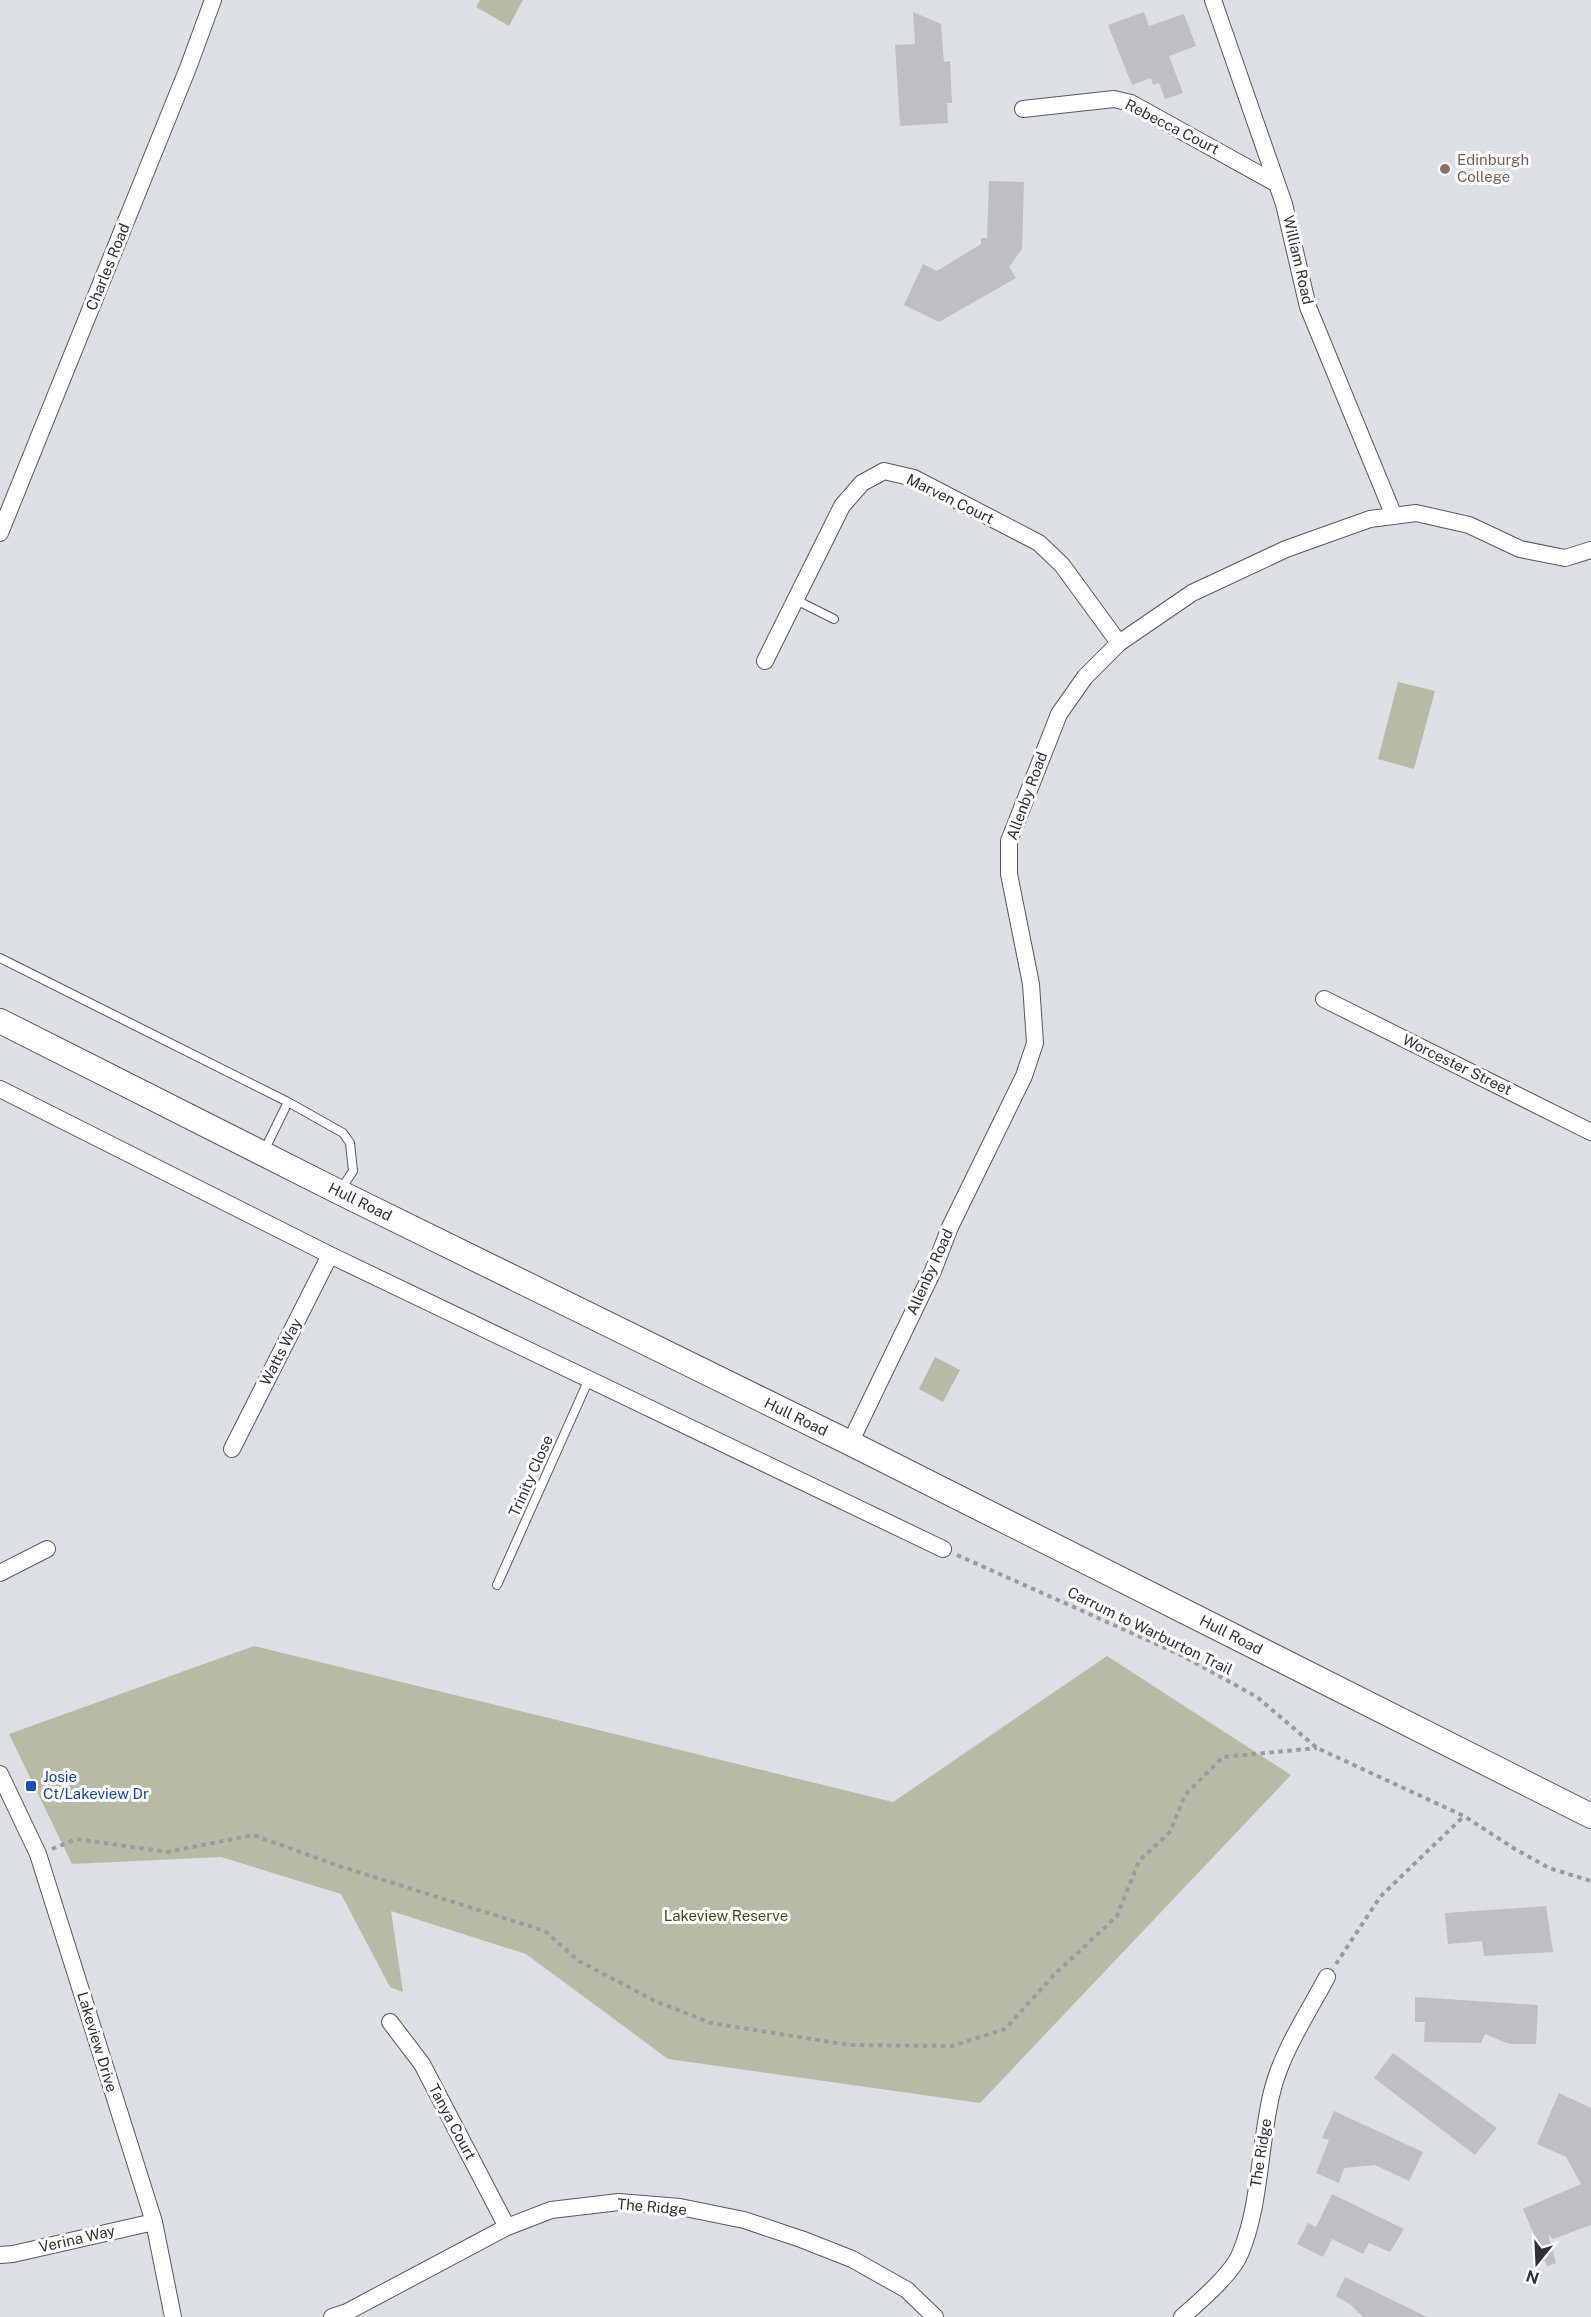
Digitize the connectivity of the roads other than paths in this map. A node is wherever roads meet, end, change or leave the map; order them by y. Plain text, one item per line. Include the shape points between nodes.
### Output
1 (213, 0) edge
2 (1213, 0) edge
3 (1023, 109) dead end
4 (1277, 184) junction
5 (1394, 516) junction
6 (0, 533) edge
7 (1591, 550) edge
8 (796, 600) junction
9 (834, 620) dead end
10 (1119, 643) junction
11 (765, 661) dead end
12 (0, 958) edge
13 (1324, 999) dead end
14 (0, 1021) edge
15 (0, 1089) edge
16 (288, 1102) junction
17 (1591, 1132) edge
18 (263, 1154) junction
19 (339, 1192) junction
20 (330, 1255) junction
21 (589, 1378) junction
22 (850, 1443) junction
23 (232, 1449) dead end
24 (47, 1549) dead end
25 (944, 1550) road end
26 (0, 1573) edge
27 (497, 1585) dead end
28 (0, 1774) edge
29 (1591, 1816) edge
30 (1328, 1977) road end
31 (390, 2022) dead end
32 (154, 2222) junction
33 (507, 2227) junction
34 (0, 2255) edge
35 (173, 2317) edge
36 (332, 2317) edge
37 (935, 2317) edge
38 (1182, 2317) edge

1 - 6 street, Charles Road
2 - 4 street, William Road
3 - 4 street, Rebecca Court via 1114,99 1131,103
4 - 5 street, William Road via 1308,307
5 - 7 street, Allenby Road via 1416,513 1469,525 1520,549 1565,558
5 - 10 street, Allenby Road via 1370,519 1286,549 1234,573 1192,593
8 - 9 lane
8 - 10 street, Marven Court via 843,506 862,483 884,471 914,478 1039,543 1062,565
8 - 11 street, Marven Court
10 - 22 street, Allenby Road via 1085,677 1059,714 1009,841 1009,874 1031,984 1035,1042 1024,1076
12 - 16 lane
13 - 17 street, Worcester Street
14 - 18 main road, Hull Road
15 - 20 street
16 - 18 lane
16 - 19 lane via 343,1133 350,1143 353,1171
18 - 19 main road, Hull Road
19 - 22 main road, Hull Road
20 - 21 street
20 - 23 street, Watts Way
21 - 25 street
21 - 27 lane, Trinity Close
22 - 29 main road, Hull Road
24 - 26 street
28 - 32 street, Lakeview Drive via 38,1854
30 - 38 street, The Ridge via 1291,2043 1272,2090 1254,2206 1240,2255 1209,2294
31 - 33 street, Tanya Court via 422,2064
32 - 34 street, Verina Way
32 - 35 street, Lakeview Drive
33 - 36 street, The Ridge
33 - 37 street, The Ridge via 551,2210 619,2202 744,2220 852,2259 907,2290

